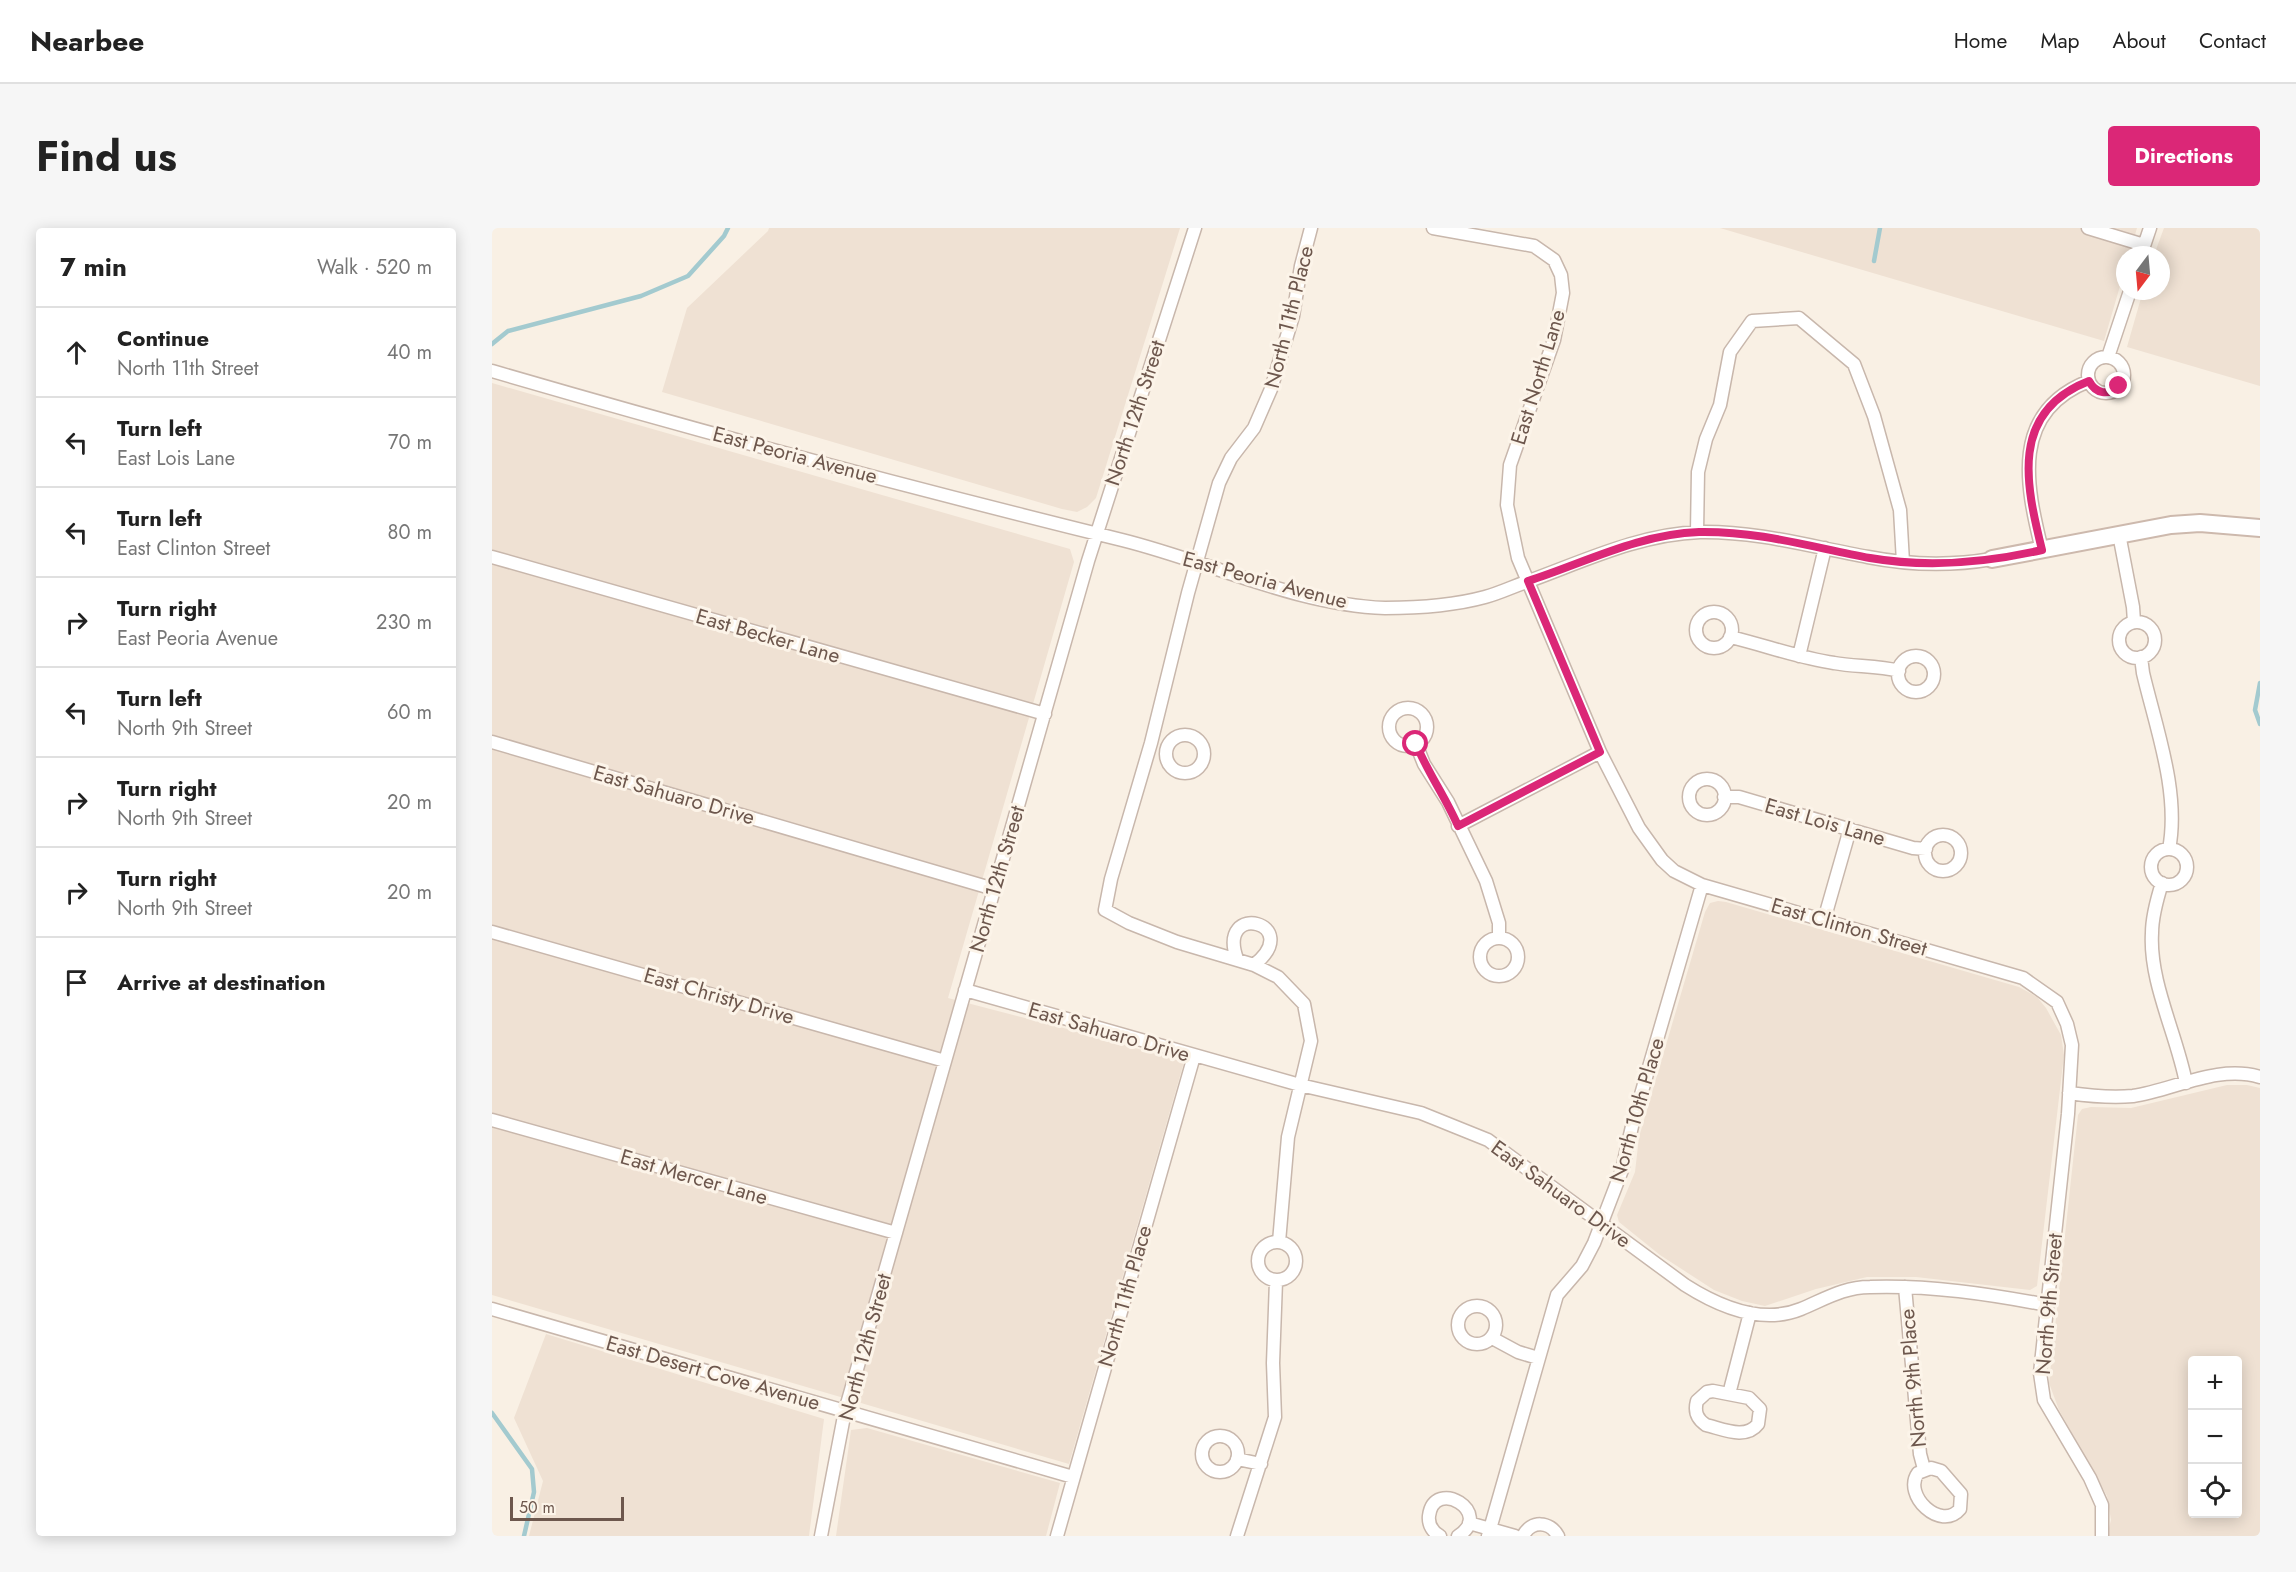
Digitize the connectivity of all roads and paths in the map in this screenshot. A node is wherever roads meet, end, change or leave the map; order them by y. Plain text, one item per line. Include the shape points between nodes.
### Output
1 (1195, 228) edge
2 (1311, 228) edge
3 (1433, 228) edge
4 (2088, 228) edge
5 (2150, 228) edge
6 (2133, 246) edge
7 (2144, 246) edge
8 (2127, 300) edge
9 (2108, 357) junction
10 (492, 371) edge
11 (2089, 381) junction
12 (2260, 528) edge
13 (1697, 532) junction
14 (1096, 534) junction
15 (2119, 534) junction
16 (1825, 548) junction
17 (2042, 550) junction
18 (492, 557) edge
19 (1999, 558) joint
20 (1196, 562) junction
21 (1903, 562) junction
22 (1528, 581) junction
23 (2133, 622) junction
24 (1730, 637) dead end
25 (1799, 656) junction
26 (2141, 657) junction
27 (1899, 671) dead end
28 (1045, 714) junction
29 (492, 742) edge
30 (1151, 743) junction
31 (1416, 744) dead end
32 (1166, 747) dead end
33 (1600, 752) junction
34 (1724, 797) dead end
35 (1458, 826) junction
36 (1850, 830) junction
37 (1926, 849) dead end
38 (2169, 849) junction
39 (2162, 883) junction
40 (1702, 885) junction
41 (994, 889) junction
42 (1824, 920) junction
43 (492, 932) edge
44 (1499, 937) dead end
45 (1237, 959) junction
46 (1254, 965) junction
47 (965, 990) junction
48 (1194, 1056) junction
49 (945, 1061) junction
50 (2260, 1077) edge
51 (2186, 1083) junction
52 (1300, 1085) junction
53 (2069, 1093) junction
54 (492, 1120) edge
55 (1601, 1223) junction
56 (896, 1233) junction
57 (1279, 1242) junction
58 (1276, 1281) junction
59 (1905, 1287) junction
60 (2047, 1305) junction
61 (492, 1309) edge
62 (1750, 1313) junction
63 (1492, 1338) dead end
64 (1538, 1358) junction
65 (1729, 1394) junction
66 (845, 1411) junction
67 (1237, 1459) dead end
68 (1261, 1464) junction
69 (1924, 1469) junction
70 (1073, 1477) junction
71 (1469, 1523) junction
72 (1489, 1532) edge
73 (821, 1536) edge
74 (1058, 1536) edge
75 (1237, 1536) edge
76 (1440, 1536) edge
77 (1458, 1536) edge
78 (1515, 1536) edge
79 (1523, 1536) edge
80 (1558, 1536) edge
81 (2102, 1536) edge

1 - 14 street, North 12th Street
2 - 20 street, North 11th Place via 1293,316 1271,389 1254,428 1231,458 1219,483
3 - 22 street, East North Lane via 1534,246 1554,260 1561,275 1563,293 1554,340 1510,465 1506,505 1518,558
4 - 6 street
5 - 7 street
8 - 9 street
9 - 11 street via 2092,364
9 - 11 street via 2118,362 2123,371 2119,386 2110,392 2100,392
10 - 14 street, East Peoria Avenue
11 - 17 street via 2057,400 2030,443 2027,470
12 - 15 street, East Peoria Avenue via 2200,523
13 - 16 street, East Peoria Avenue via 1765,536
13 - 21 street via 1698,472 1720,405 1730,352 1752,321 1799,318 1854,364 1874,416 1900,510
13 - 22 street, East Peoria Avenue via 1626,545
14 - 20 street, East Peoria Avenue
14 - 28 street, North 12th Street
15 - 17 street, East Peoria Avenue
15 - 23 street
16 - 21 street, East Peoria Avenue
16 - 25 street
17 - 19 street, East Peoria Avenue
18 - 28 street, East Becker Lane
19 - 21 street, East Peoria Avenue via 1937,564
20 - 22 street, East Peoria Avenue via 1315,597 1382,608 1458,603
20 - 30 street, North 11th Place
22 - 33 street, East Clinton Street
23 - 26 street via 2120,634 2121,646 2129,655
23 - 26 street via 2145,623 2155,636 2154,647
24 - 25 street
25 - 27 street
26 - 38 street via 2171,798 2173,829
28 - 41 street, North 12th Street
29 - 41 street, East Sahuaro Drive
30 - 32 street
30 - 45 street, North 11th Place via 1105,910 1177,942
31 - 35 street
33 - 35 street
33 - 40 street, East Clinton Street via 1649,843 1674,871
34 - 36 street, East Lois Lane via 1738,797
35 - 44 street via 1486,881 1499,922
36 - 37 street, East Lois Lane
36 - 42 street
38 - 39 street via 2158,853 2151,863 2153,875
38 - 39 street via 2183,857 2186,873 2173,884
39 - 51 street via 2151,934 2155,973
40 - 42 street, East Clinton Street
40 - 55 street, North 10th Place via 1622,1170
41 - 47 street, North 12th Street
42 - 53 street, East Clinton Street via 2023,978 2047,993 2057,1002 2072,1045
43 - 49 street, East Christy Drive
45 - 46 street
45 - 46 street via 1234,936 1241,926 1257,923 1267,929 1272,945
46 - 52 street via 1278,977 1304,1004 1311,1041
47 - 48 street, East Sahuaro Drive
47 - 49 street, North 12th Street
48 - 52 street, East Sahuaro Drive
48 - 70 street, North 11th Place
49 - 56 street, North 12th Street
50 - 51 street via 2237,1073
51 - 53 street via 2135,1095
52 - 55 street, East Sahuaro Drive via 1421,1113 1488,1140
52 - 57 street via 1288,1137
53 - 60 street, North 9th Street
54 - 56 street, East Mercer Lane
55 - 62 street, East Sahuaro Drive via 1708,1300
55 - 64 street, North 10th Place via 1582,1266 1557,1295
56 - 66 street, North 12th Street
57 - 58 street via 1290,1246 1297,1263 1288,1278
57 - 58 street via 1267,1245 1257,1260 1260,1272
58 - 68 street via 1275,1417
59 - 60 street, East Sahuaro Drive
59 - 62 street, East Sahuaro Drive via 1845,1289 1799,1310
59 - 69 street, North 9th Place
60 - 81 street, North 9th Street via 2040,1372 2044,1400 2102,1505
61 - 66 street, East Desert Cove Avenue
62 - 65 street
63 - 64 street
64 - 72 street, North 10th Place
65 - 65 street via 1713,1391 1700,1397 1695,1407 1699,1419 1706,1425 1742,1433 1755,1428 1760,1418 1757,1405 1749,1398
66 - 70 street, East Desert Cove Avenue
66 - 73 street, North 12th Street
67 - 68 street
68 - 75 street
69 - 69 street, North 9th Place via 1915,1478 1916,1496 1938,1516 1957,1513 1962,1503 1959,1489 1941,1471
70 - 74 street, North 11th Place
71 - 72 street
71 - 76 street via 1464,1504 1453,1498 1440,1500 1429,1516 1432,1529
71 - 77 street
72 - 78 street
79 - 80 street via 1529,1528 1540,1524 1552,1528

